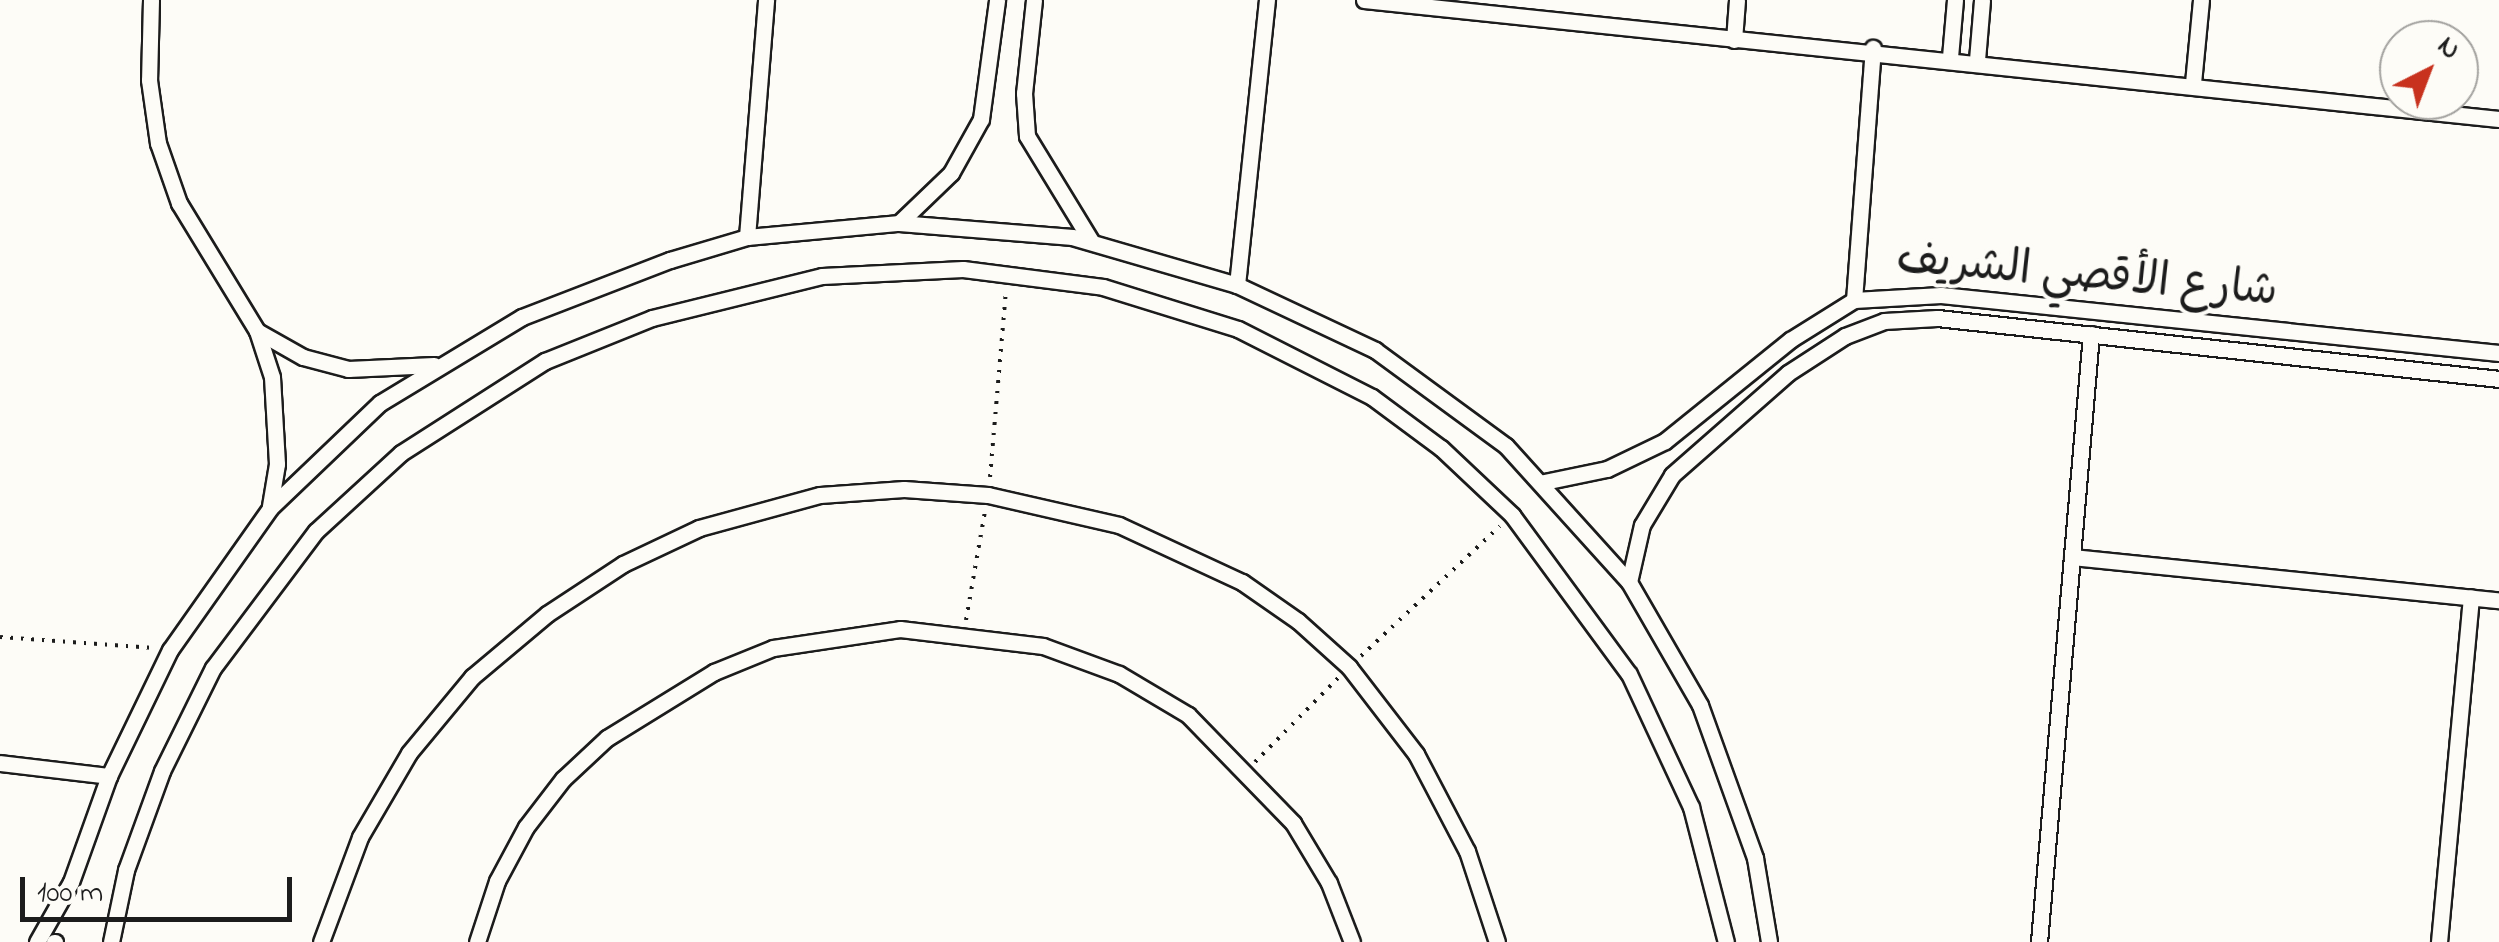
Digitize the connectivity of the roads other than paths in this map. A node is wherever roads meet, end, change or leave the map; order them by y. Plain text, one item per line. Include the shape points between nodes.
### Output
1 (151, 0) edge
2 (766, 0) edge
3 (997, 0) edge
4 (1034, 0) edge
5 (1267, 0) edge
6 (1364, 0) edge
7 (1737, 0) edge
8 (1955, 0) edge
9 (1982, 0) edge
10 (2201, 0) edge
11 (1734, 40) junction
12 (1873, 48) junction
13 (1950, 57) junction
14 (1977, 60) junction
15 (2193, 83) junction
16 (2499, 119) edge
17 (899, 222) junction
18 (746, 238) junction
19 (1091, 241) junction
20 (1237, 285) junction
21 (1854, 300) junction
22 (258, 331) junction
23 (2090, 334) junction
24 (2499, 353) edge
25 (440, 364) junction
26 (2499, 378) edge
27 (1544, 482) junction
28 (270, 508) junction
29 (2072, 557) junction
30 (1629, 582) junction
31 (2471, 597) junction
32 (2499, 600) edge
33 (0, 763) edge
34 (109, 776) junction
35 (38, 942) edge
36 (111, 942) edge
37 (321, 942) edge
38 (477, 942) edge
39 (1352, 942) edge
40 (1497, 942) edge
41 (1726, 942) edge
42 (1769, 942) edge
43 (2039, 942) edge
44 (2440, 942) edge

1 - 22 street via 148,80 158,143 179,203
2 - 18 street
3 - 17 street via 989,88 975,133 950,173
4 - 19 street via 1024,93 1027,136
5 - 20 street
6 - 11 street
7 - 11 street
8 - 13 street
9 - 14 street
10 - 15 street
11 - 12 street
12 - 13 street
12 - 21 street
13 - 14 street
14 - 15 street
15 - 16 street
17 - 18 street
17 - 19 street via 991,226
18 - 25 street via 540,310
19 - 20 street
20 - 27 street via 1375,350 1443,395
21 - 24 street, شارع الأقصي الشريف via 1941,295
21 - 27 street, شارع الأقصي الشريف via 1790,340 1666,441 1607,468
22 - 25 street via 303,356 348,369
22 - 28 street via 278,421
23 - 26 street, شارع الأقصي الشريف
23 - 29 street
23 - 30 street, شارع الأقصي الشريف via 1921,317 1845,336 1754,398 1672,475 1642,526
25 - 28 street via 380,403
27 - 30 street
28 - 34 street via 170,650
29 - 31 street
29 - 43 street
30 - 42 street via 1700,705 1731,780 1755,858
31 - 32 street
31 - 44 street
33 - 34 street
34 - 35 street via 72,882
36 - 41 street via 126,870 156,788 213,668 316,530 400,453 495,388 652,318 822,276 892,270 1008,273 1171,305 1302,358 1372,397 1441,448 1512,515 1590,612 1663,739 1696,824
37 - 40 street via 360,837 410,752 472,678 574,596 660,544 779,503 862,490 988,495 1118,525 1182,550 1284,611 1349,667 1444,802
38 - 39 street via 497,880 526,827 574,769 658,704 714,672 836,634 964,633 1044,646 1119,674 1188,715 1294,822

